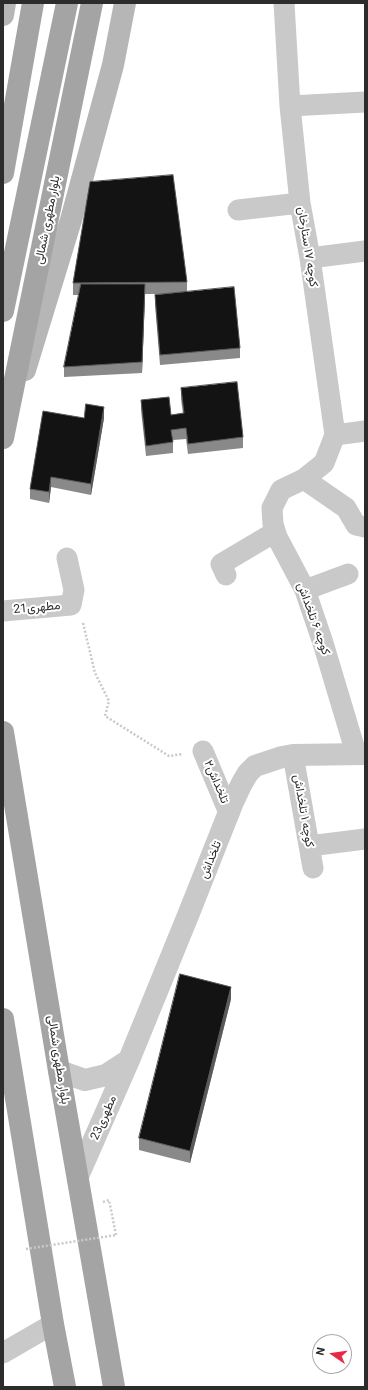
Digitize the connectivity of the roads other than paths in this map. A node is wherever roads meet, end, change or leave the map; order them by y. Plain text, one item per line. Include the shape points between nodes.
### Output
1 (5, 3) edge
2 (33, 3) edge
3 (67, 3) edge
4 (92, 3) edge
5 (125, 3) edge
6 (284, 3) edge
7 (3, 16) edge
8 (365, 102) edge
9 (290, 106) junction
10 (3, 172) edge
11 (300, 203) junction
12 (238, 210) dead end
13 (365, 251) edge
14 (310, 258) junction
15 (3, 311) edge
16 (365, 431) edge
17 (334, 435) junction
18 (3, 438) edge
19 (3, 444) edge
20 (304, 479) junction
21 (365, 527) edge
22 (275, 532) junction
23 (68, 558) dead end
24 (348, 574) dead end
25 (226, 575) dead end
26 (305, 590) junction
27 (3, 611) edge
28 (3, 732) edge
29 (203, 751) road end
30 (360, 754) edge
31 (293, 755) junction
32 (229, 813) junction
33 (365, 839) edge
34 (309, 846) junction
35 (313, 868) dead end
36 (3, 1019) edge
37 (129, 1060) junction
38 (59, 1071) junction
39 (78, 1176) junction
40 (53, 1324) junction
41 (3, 1352) edge
42 (65, 1387) edge
43 (114, 1387) edge

1 - 7 main road
2 - 10 main road
3 - 15 main road, بلوار مطهرى شمالى
4 - 18 main road, بلوار مطهرى شمالى
5 - 19 main road via 113,65 71,220
6 - 9 street, کوچه ۱۷ ستارخان
8 - 9 street
9 - 11 street, کوچه ۱۷ ستارخان
11 - 12 street
11 - 14 street, کوچه ۱۷ ستارخان
13 - 14 street
14 - 17 street, کوچه ۱۷ ستارخان
16 - 17 street
17 - 20 street, کوچه ۱۷ ستارخان via 324,463
20 - 21 street via 346,508 356,525
20 - 22 street, کوچه ۶ تلخداش via 281,490 272,508
22 - 25 street via 221,564
22 - 26 street, کوچه ۶ تلخداش
23 - 27 street, 21مطهرى via 74,590 71,605
24 - 26 street
26 - 30 street, کوچه ۶ تلخداش
28 - 38 main road, بلوار مطهرى شمالى
29 - 32 street, ۲تلخداش
30 - 31 street, تلخداش
31 - 32 street, تلخداش via 255,766 242,783
31 - 34 street, کوچه ۱ تلخداش
32 - 37 street, تلخداش
33 - 34 street
34 - 35 street, کوچه ۱ تلخداش
36 - 40 main road
37 - 38 street via 106,1076 85,1080
37 - 39 street, 23مطهرى
38 - 39 main road, بلوار مطهرى شمالى
39 - 43 main road, بلوار مطهرى شمالى
40 - 41 street
40 - 42 main road

